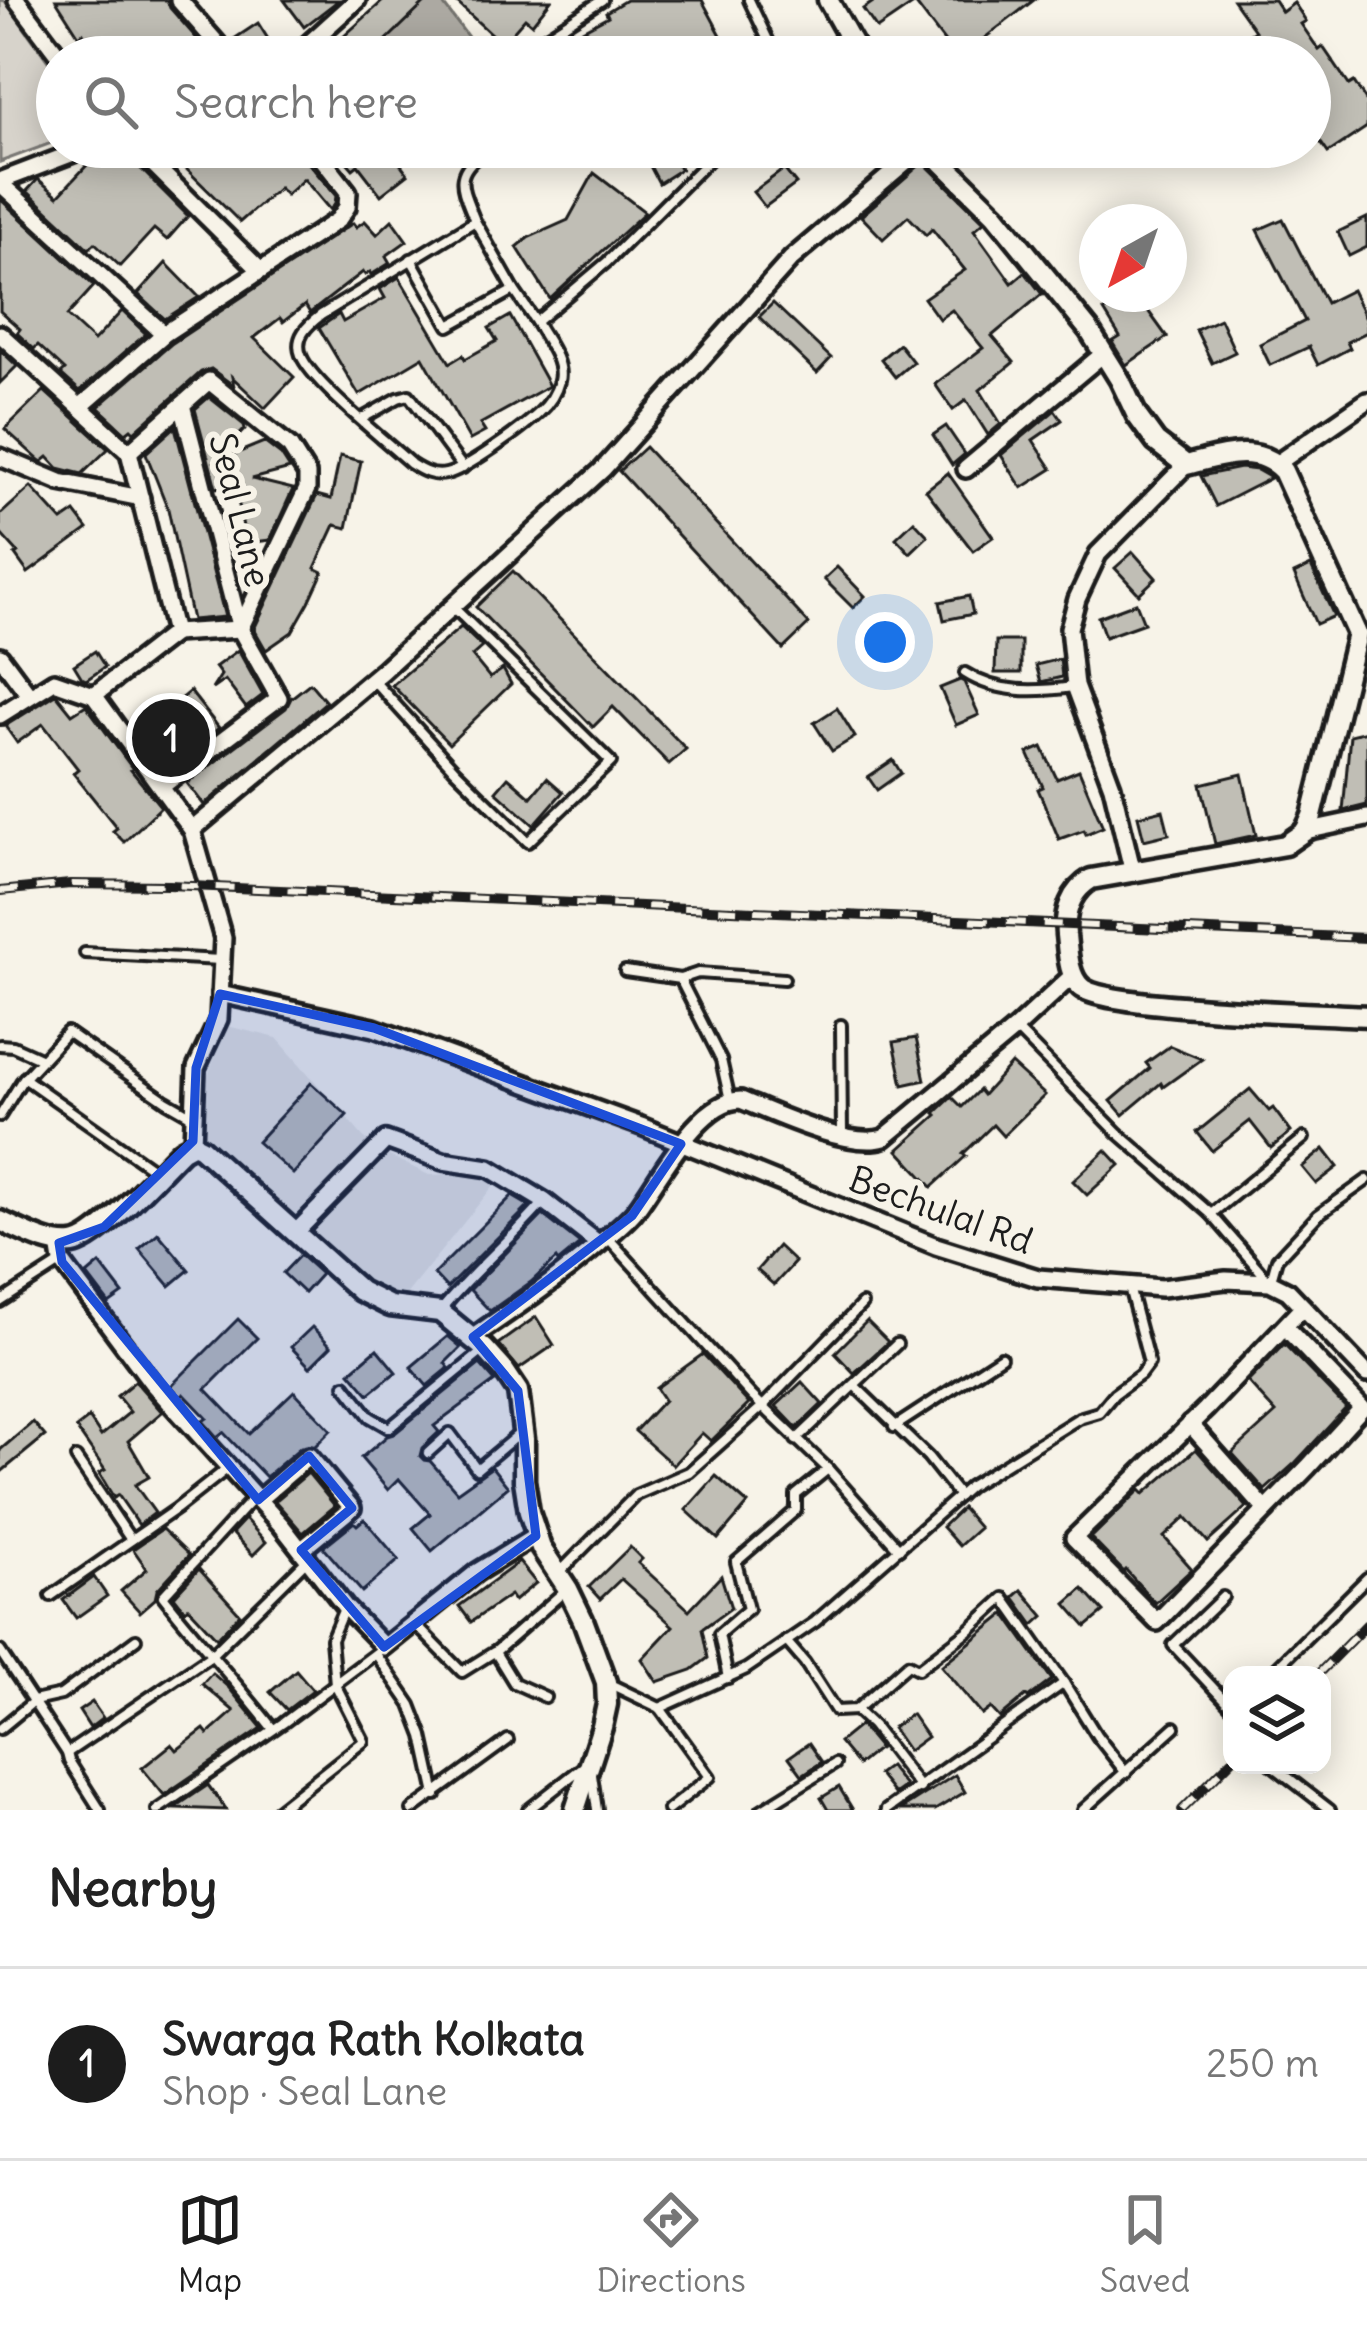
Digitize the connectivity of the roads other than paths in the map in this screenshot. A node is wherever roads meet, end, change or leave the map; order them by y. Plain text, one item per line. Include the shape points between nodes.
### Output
1 (17, 0) edge
2 (178, 0) edge
3 (357, 0) edge
4 (602, 0) edge
5 (748, 0) edge
6 (828, 0) edge
7 (846, 34) joint
8 (44, 36) edge
9 (210, 36) edge
10 (317, 36) edge
11 (546, 36) edge
12 (766, 36) edge
13 (844, 36) edge
14 (36, 168) edge
15 (157, 168) edge
16 (329, 168) edge
17 (465, 168) edge
18 (701, 168) edge
19 (900, 168) edge
20 (947, 168) edge
21 (0, 182) edge
22 (475, 221) junction
23 (411, 259) junction
24 (260, 270) junction
25 (514, 290) junction
26 (536, 322) junction
27 (0, 334) edge
28 (164, 334) junction
29 (1103, 353) junction
30 (1367, 401) edge
31 (182, 405) junction
32 (80, 407) junction
33 (361, 419) junction
34 (130, 452) junction
35 (0, 457) edge
36 (1276, 464) junction
37 (1186, 465) junction
38 (463, 468) junction
39 (966, 469) dead end
40 (141, 498) junction
41 (453, 607) junction
42 (240, 629) junction
43 (1362, 630) edge
44 (174, 633) junction
45 (0, 656) edge
46 (1359, 665) edge
47 (965, 673) dead end
48 (373, 680) junction
49 (1075, 686) junction
50 (29, 695) junction
51 (94, 695) junction
52 (0, 715) edge
53 (161, 787) junction
54 (1367, 818) edge
55 (192, 830) junction
56 (1305, 831) junction
57 (1132, 873) junction
58 (85, 953) dead end
59 (221, 960) junction
60 (625, 971) dead end
61 (1072, 976) junction
62 (680, 979) junction
63 (784, 979) dead end
64 (220, 994) junction
65 (1367, 1016) edge
66 (841, 1024) dead end
67 (1015, 1029) junction
68 (0, 1045) edge
69 (42, 1059) junction
70 (24, 1078) junction
71 (730, 1100) junction
72 (0, 1116) edge
73 (194, 1117) junction
74 (842, 1135) junction
75 (1304, 1138) dead end
76 (193, 1144) junction
77 (681, 1144) junction
78 (158, 1173) junction
79 (1367, 1180) edge
80 (544, 1202) junction
81 (1211, 1214) junction
82 (0, 1220) edge
83 (295, 1233) junction
84 (603, 1240) junction
85 (60, 1253) junction
86 (1270, 1282) junction
87 (1129, 1286) junction
88 (0, 1302) edge
89 (862, 1304) dead end
90 (1304, 1307) junction
91 (440, 1312) junction
92 (1285, 1327) junction
93 (479, 1343) junction
94 (897, 1344) dead end
95 (1001, 1357) dead end
96 (1367, 1374) edge
97 (345, 1385) dead end
98 (854, 1385) junction
99 (764, 1406) junction
100 (1190, 1424) junction
101 (894, 1427) junction
102 (523, 1430) junction
103 (796, 1440) junction
104 (428, 1453) dead end
105 (76, 1458) dead end
106 (228, 1468) junction
107 (828, 1469) junction
108 (959, 1496) junction
109 (256, 1498) junction
110 (1266, 1510) junction
111 (536, 1536) junction
112 (131, 1540) junction
113 (899, 1549) junction
114 (305, 1555) junction
115 (1367, 1578) edge
116 (563, 1581) junction
117 (51, 1596) dead end
118 (1223, 1597) dead end
119 (345, 1606) junction
120 (414, 1623) junction
121 (136, 1639) dead end
122 (786, 1642) junction
123 (380, 1650) junction
124 (0, 1651) edge
125 (495, 1652) junction
126 (210, 1656) junction
127 (1278, 1666) edge
128 (728, 1678) junction
129 (606, 1682) junction
130 (1064, 1683) junction
131 (334, 1684) junction
132 (544, 1697) dead end
133 (1223, 1698) edge
134 (34, 1701) junction
135 (660, 1708) junction
136 (856, 1710) junction
137 (1175, 1726) dead end
138 (0, 1729) edge
139 (274, 1729) junction
140 (508, 1740) dead end
141 (67, 1753) junction
142 (590, 1762) junction
143 (835, 1764) dead end
144 (1126, 1773) junction
145 (1284, 1774) edge
146 (920, 1788) junction
147 (436, 1795) junction
148 (100, 1810) edge
149 (158, 1810) edge
150 (277, 1810) edge
151 (412, 1810) edge
152 (528, 1810) edge
153 (575, 1810) edge
154 (597, 1810) edge
155 (668, 1810) edge
156 (760, 1810) edge
157 (886, 1810) edge
158 (1083, 1810) edge
159 (1330, 1810) edge

1 - 8 street
2 - 9 street
3 - 10 street
4 - 11 lane
5 - 12 lane
6 - 7 street
7 - 13 lane
14 - 21 street
15 - 24 street
16 - 24 street via 348,192 347,207
17 - 22 lane via 460,184
18 - 26 lane
19 - 41 street via 790,260 603,469
20 - 29 street via 995,214
21 - 28 street
22 - 23 lane
22 - 25 lane
23 - 25 lane via 449,326
23 - 33 lane via 321,315 300,338 299,353 314,376
24 - 28 street
25 - 26 lane
26 - 38 lane via 560,366 553,397
27 - 32 street
28 - 32 street
29 - 37 street via 1156,442
29 - 39 street
30 - 36 street
31 - 34 street, Seal Lane
31 - 42 street, Seal Lane
31 - 42 street, Seal Lane via 209,381 290,447 308,474
32 - 34 street
33 - 38 lane via 422,471 440,476
33 - 38 lane via 409,395
34 - 40 street
35 - 40 street via 60,482
36 - 37 street via 1246,453
36 - 43 street
37 - 49 street via 1098,554 1069,628
40 - 44 street
41 - 48 street
41 - 48 lane via 611,762 528,842
42 - 44 street, Seal Lane
42 - 53 street, Seal Lane via 279,698
43 - 46 street
44 - 51 street
45 - 50 street
46 - 56 street
47 - 49 lane via 1038,692
48 - 55 street
49 - 57 street via 1112,786
50 - 51 street via 54,681
50 - 52 street
51 - 53 street
53 - 55 street
54 - 56 street
55 - 59 street via 223,938
56 - 57 street via 1285,845
57 - 61 street via 1091,879 1075,893 1066,927
58 - 59 lane
59 - 64 street
60 - 62 lane
61 - 65 street via 1100,997 1140,1003
61 - 67 street
62 - 63 lane
62 - 71 lane via 721,1060
64 - 73 street via 219,1019 196,1068
64 - 77 street, Bechulal Rd via 374,1028
66 - 74 lane
67 - 74 street via 884,1138
67 - 81 lane
68 - 69 lane
69 - 70 lane
69 - 73 lane via 67,1032
70 - 72 lane
70 - 78 lane
71 - 74 street
71 - 77 street
73 - 76 street
75 - 81 lane
76 - 78 street
76 - 83 street
77 - 84 street via 632,1216
77 - 87 street, Bechulal Rd via 936,1246 1038,1278
78 - 85 street via 104,1227
79 - 86 lane via 1276,1258
80 - 83 street via 489,1168 386,1140
80 - 84 street
80 - 91 lane
81 - 86 lane
82 - 85 street
83 - 91 street via 376,1301
84 - 93 street
84 - 99 lane
85 - 88 lane
85 - 106 street via 152,1383
86 - 87 street, Bechulal Rd
86 - 90 street
87 - 108 lane via 1149,1363 1140,1375 1099,1412
89 - 99 lane
90 - 92 street
90 - 96 street
91 - 93 street
92 - 100 street
92 - 110 street via 1362,1408
93 - 97 lane via 389,1428 370,1418
93 - 102 street via 518,1391
94 - 98 lane
95 - 101 lane
98 - 101 lane
98 - 103 lane
99 - 103 lane
99 - 116 lane via 689,1472 636,1495
100 - 110 street
100 - 110 street via 1074,1538 1156,1622
101 - 108 lane
102 - 104 lane via 477,1468 451,1433
102 - 111 street
103 - 107 lane
105 - 112 lane
106 - 109 street
106 - 112 lane
107 - 113 lane
107 - 128 lane via 796,1495 796,1510 736,1562 748,1609 719,1634
108 - 113 lane
109 - 114 street
109 - 114 street via 308,1456 352,1508
109 - 126 lane via 164,1596
111 - 116 street
111 - 120 street
112 - 117 lane
113 - 122 lane
114 - 119 street
114 - 126 lane
115 - 127 lane
116 - 125 lane
116 - 129 street
118 - 133 lane via 1173,1645
119 - 123 street
119 - 131 lane via 331,1640
120 - 123 street
120 - 125 lane via 462,1672
121 - 134 lane via 61,1695
122 - 128 lane
122 - 136 lane via 836,1711
123 - 131 lane
123 - 147 lane via 423,1736
124 - 134 lane
125 - 132 lane via 514,1683
126 - 139 lane
126 - 141 lane
128 - 135 lane
129 - 135 lane
129 - 142 street
130 - 136 lane via 1004,1598
130 - 144 lane
130 - 146 lane
131 - 139 lane
131 - 150 lane via 364,1741
134 - 138 lane
134 - 141 lane
135 - 155 lane via 710,1778
136 - 146 lane
137 - 144 lane
139 - 149 lane
140 - 147 lane
141 - 148 lane
142 - 152 lane
142 - 153 street
142 - 154 lane
143 - 156 lane
144 - 158 lane
145 - 159 lane
146 - 157 lane
147 - 151 lane

